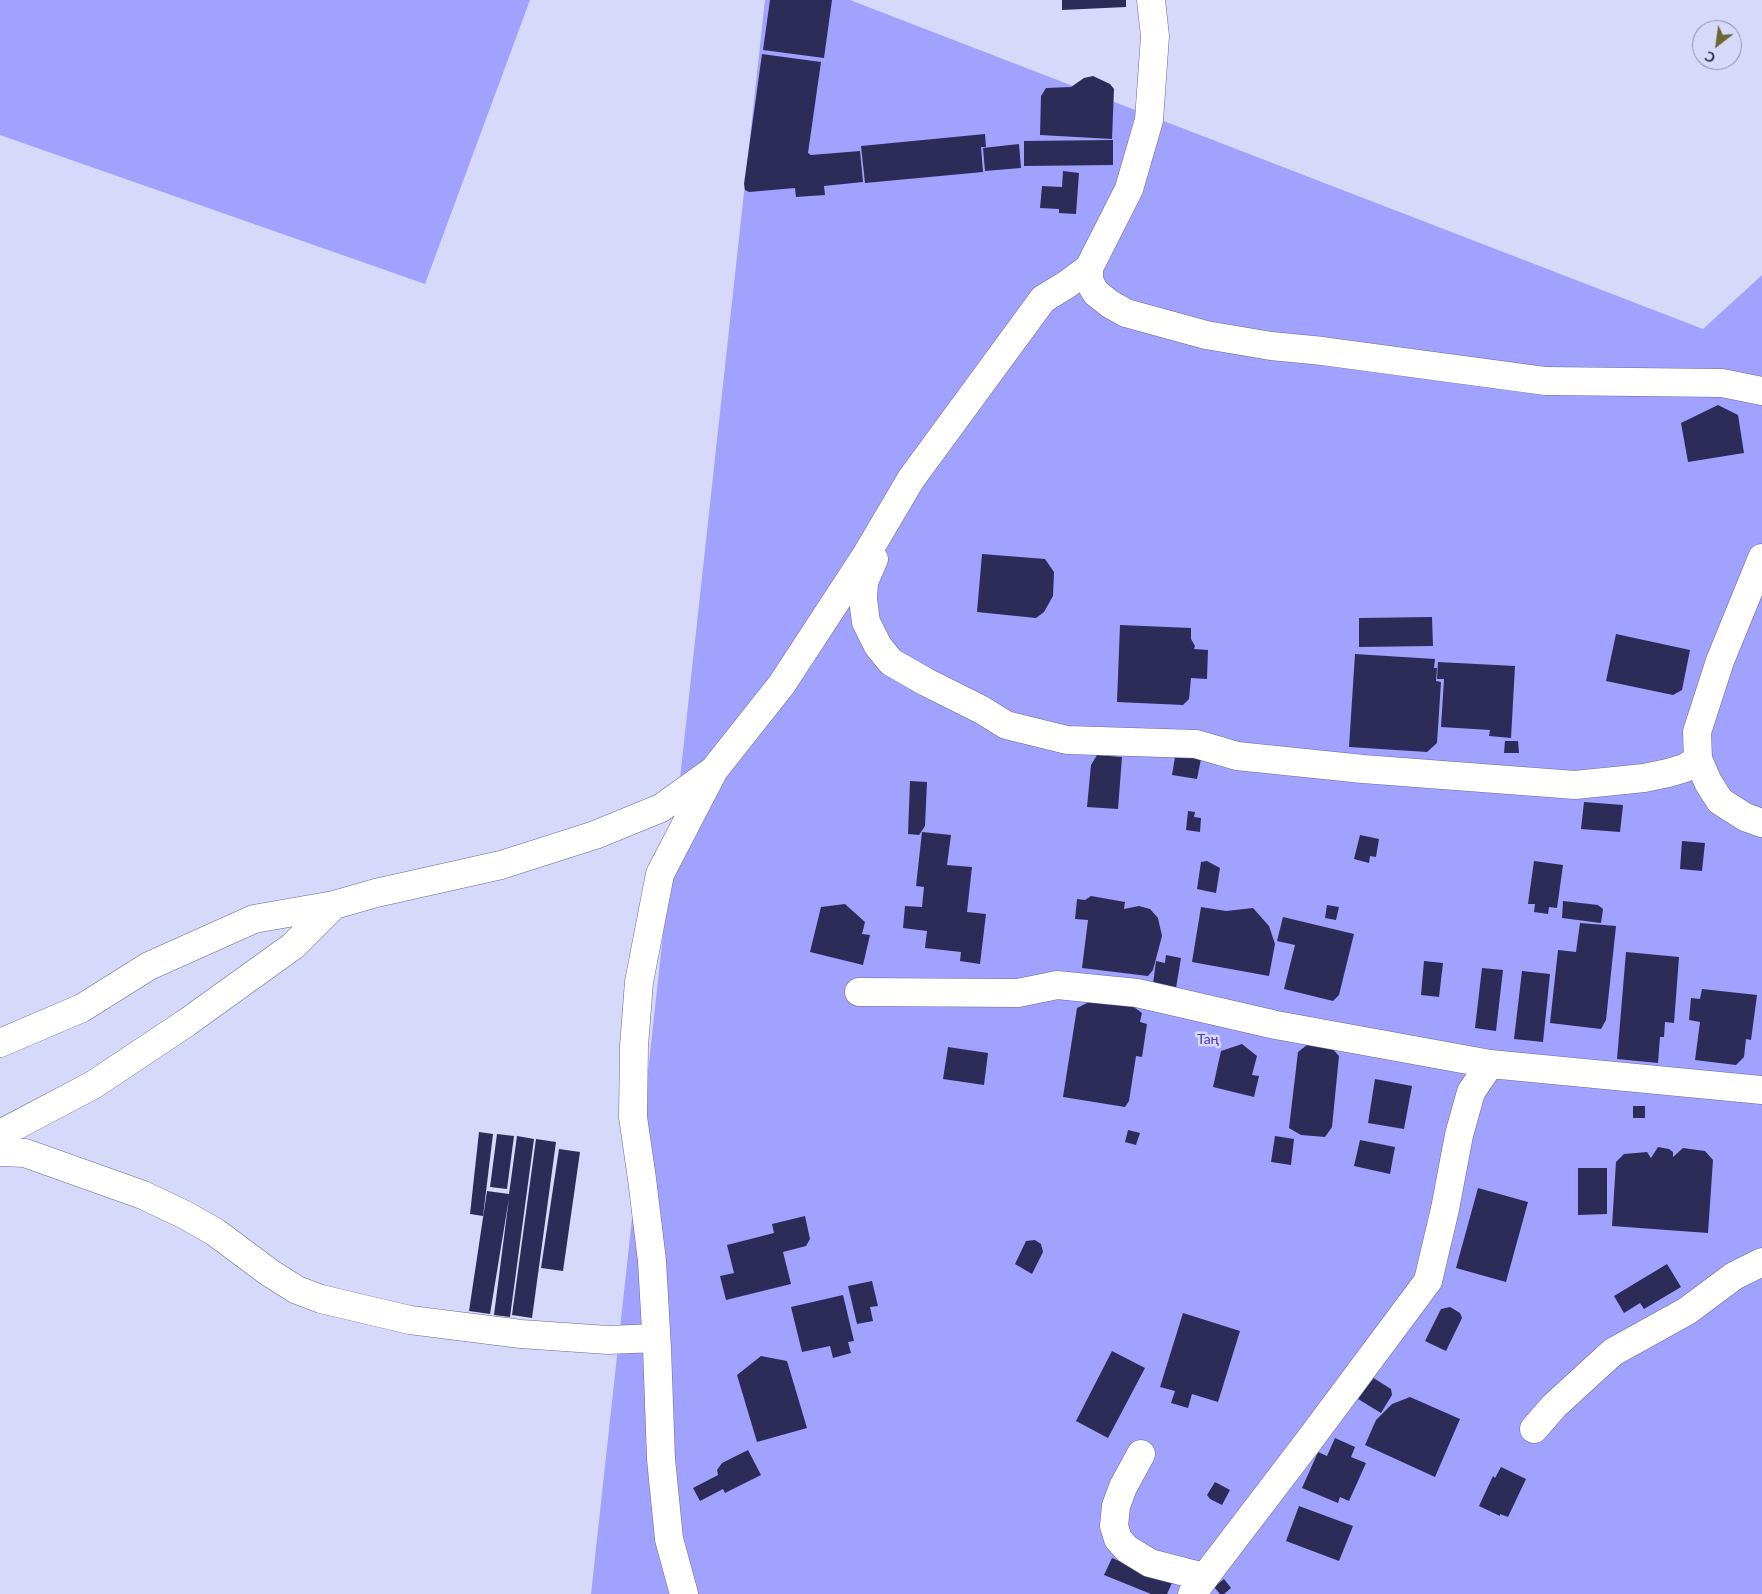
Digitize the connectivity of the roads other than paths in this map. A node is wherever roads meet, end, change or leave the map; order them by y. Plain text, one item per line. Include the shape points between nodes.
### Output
1 (1151, 0) edge
2 (1162, 0) edge
3 (1155, 36) junction
4 (1089, 268) junction
5 (1762, 391) edge
6 (881, 530) junction
7 (1762, 558) edge
8 (1698, 759) junction
9 (714, 770) junction
10 (1762, 823) edge
11 (334, 905) junction
12 (860, 992) dead end
13 (0, 1043) edge
14 (1490, 1064) junction
15 (1762, 1090) edge
16 (0, 1134) edge
17 (0, 1152) edge
18 (1762, 1262) edge
19 (656, 1338) junction
20 (1534, 1429) dead end
21 (1141, 1454) dead end
22 (1198, 1586) edge
23 (684, 1594) edge

1 - 3 street
2 - 3 street
3 - 4 street via 1149,120 1129,189
4 - 5 street via 1089,281 1096,293 1110,304 1126,313 1206,335 1546,381 1722,382
4 - 6 street via 1043,299 911,479
6 - 8 street via 883,539 864,582 862,599 866,622 878,646 891,662 1006,724 1066,740 1196,744 1237,756 1575,785 1668,773 1685,768
6 - 9 street via 782,684
7 - 8 street via 1720,661 1697,732
8 - 10 street via 1720,801
9 - 11 street via 661,808 595,835 501,865 376,892
9 - 19 street via 660,874 639,982 633,1117 652,1261
11 - 13 street via 254,919 148,966 82,1008
11 - 16 street via 293,946 186,1023 93,1084
12 - 14 street via 1018,993 1057,986 1137,993 1276,1025
14 - 15 street
14 - 22 street via 1468,1101 1428,1281
17 - 19 street via 25,1153 186,1215 296,1290 321,1300 410,1320 521,1334 608,1340
18 - 20 street via 1734,1276 1687,1311 1613,1352 1554,1406
19 - 23 street via 661,1459 668,1530
21 - 22 street via 1116,1506 1114,1526 1118,1539 1127,1549

